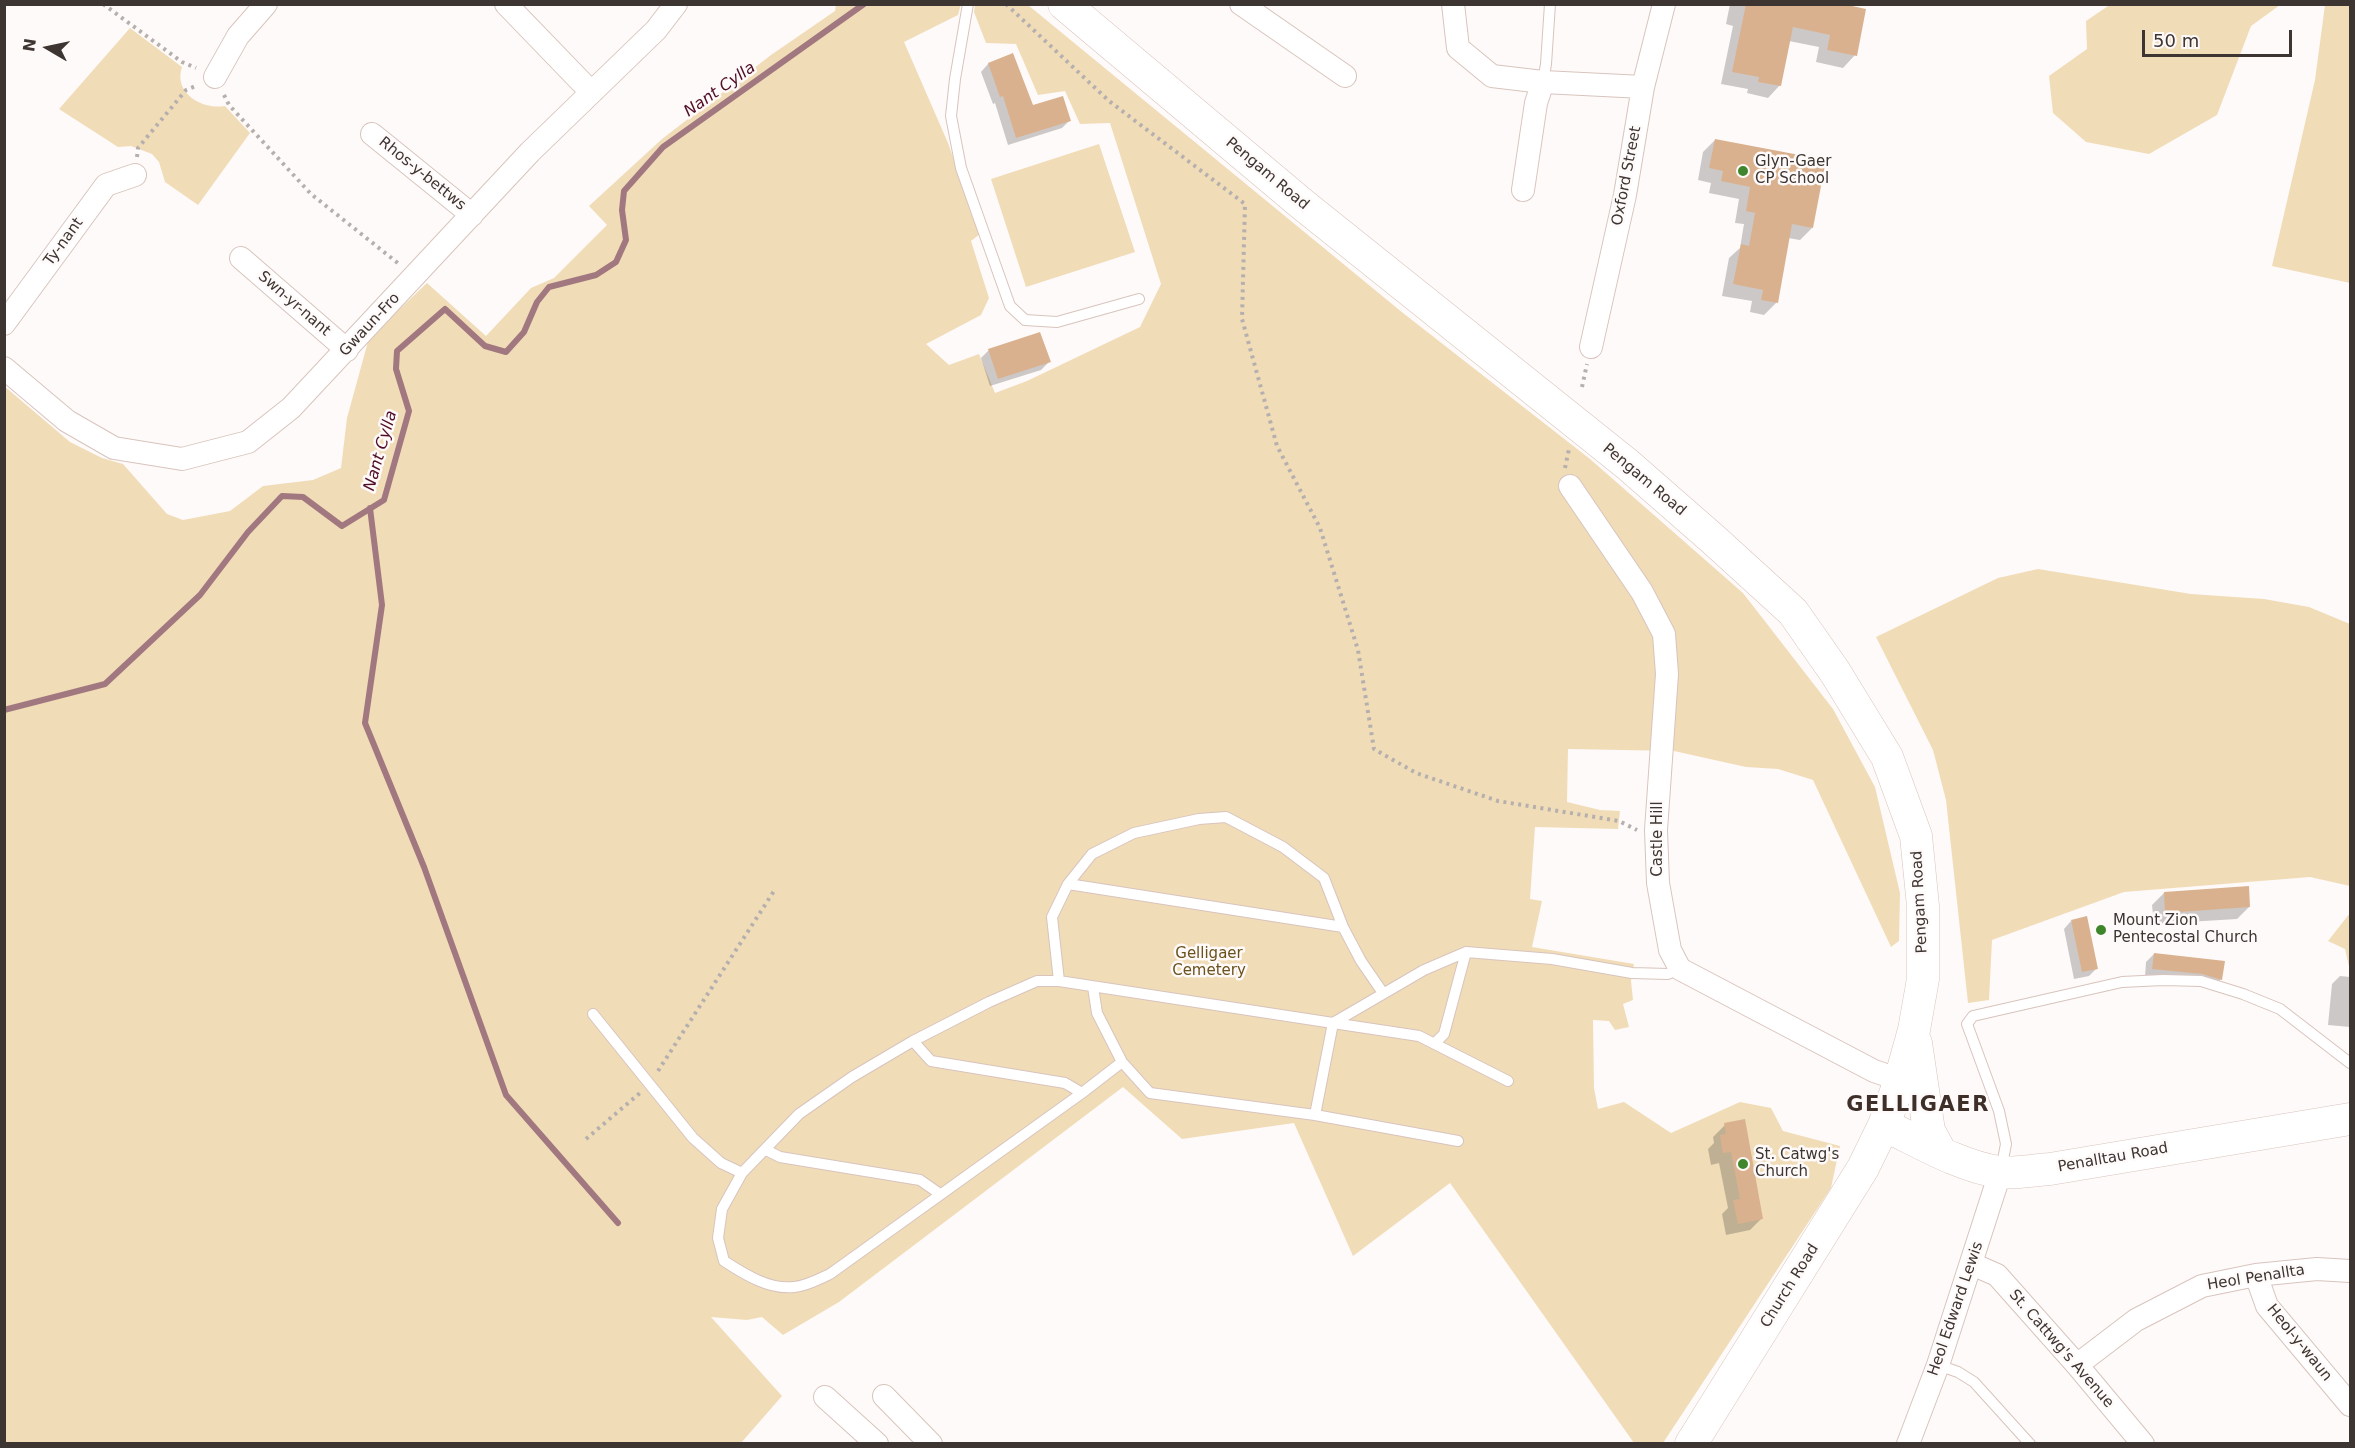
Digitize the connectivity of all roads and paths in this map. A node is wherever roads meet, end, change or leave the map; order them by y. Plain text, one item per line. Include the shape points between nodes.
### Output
1 (103, 4) edge
2 (266, 4) edge
3 (506, 4) edge
4 (676, 4) edge
5 (968, 4) edge
6 (1006, 4) edge
7 (1064, 4) edge
8 (1241, 4) edge
9 (1453, 4) edge
10 (1550, 4) edge
11 (1664, 4) edge
12 (1345, 76) dead end
13 (215, 77) junction
14 (1543, 82) junction
15 (1643, 87) junction
16 (591, 92) junction
17 (372, 134) dead end
18 (135, 175) joint
19 (1523, 190) dead end
20 (472, 215) junction
21 (241, 258) dead end
22 (415, 276) junction
23 (1139, 299) dead end
24 (4, 324) edge
25 (1591, 347) dead end
26 (347, 350) junction
27 (4, 368) edge
28 (1570, 486) dead end
29 (1656, 830) junction
30 (1068, 884) junction
31 (774, 891) dead end
32 (1343, 927) junction
33 (1466, 952) junction
34 (1680, 969) junction
35 (1059, 981) junction
36 (1093, 987) junction
37 (1383, 993) junction
38 (593, 1014) dead end
39 (1333, 1023) junction
40 (1914, 1030) junction
41 (913, 1041) junction
42 (1435, 1043) junction
43 (1122, 1062) junction
44 (2350, 1063) edge
45 (1900, 1080) junction
46 (1508, 1081) dead end
47 (650, 1084) junction
48 (1082, 1093) junction
49 (1315, 1115) junction
50 (2350, 1119) edge
51 (1884, 1125) junction
52 (586, 1139) dead end
53 (1458, 1141) dead end
54 (766, 1150) junction
55 (1940, 1151) junction
56 (742, 1173) junction
57 (2000, 1173) junction
58 (939, 1194) junction
59 (1972, 1264) junction
60 (2350, 1271) edge
61 (2256, 1275) junction
62 (1938, 1365) junction
63 (2077, 1365) junction
64 (884, 1396) dead end
65 (825, 1397) dead end
66 (2350, 1405) edge
67 (877, 1443) edge
68 (931, 1443) edge
69 (1691, 1443) edge
70 (1908, 1443) edge
71 (2030, 1443) edge
72 (2143, 1443) edge

1 - 13 path via 182,62
2 - 13 street via 237,36
3 - 16 street
4 - 16 street, Gwaun-Fro via 656,30
5 - 23 lane via 951,116 961,168 1010,306 1025,320 1057,322
6 - 29 path via 1109,101 1245,204 1242,319 1277,446 1320,528 1358,650 1374,748 1416,773 1498,801 1619,821 1634,830
7 - 40 main road, Pengam Road via 1302,204 1627,464 1793,612 1887,757 1916,836 1923,906 1923,979
8 - 12 street
9 - 14 street via 1458,48 1492,76
10 - 14 lane
11 - 15 street, Oxford Street
13 - 18 path via 186,90 138,148
13 - 22 path via 229,105 311,194
14 - 15 street
14 - 19 street via 1536,103
15 - 25 street, Oxford Street via 1625,195
16 - 20 street, Gwaun-Fro
17 - 20 street, Rhos-y-bettws
18 - 24 street, Ty-nant via 106,185
20 - 22 street, Gwaun-Fro
21 - 26 street, Swn-yr-nant
22 - 26 street, Gwaun-Fro
26 - 27 street, Gwaun-Fro via 291,408 248,442 182,459 114,448 67,421
28 - 29 street, Castle Hill via 1642,592 1664,634 1667,674
29 - 34 street, Castle Hill via 1658,883 1670,950
30 - 32 lane
30 - 32 lane via 1092,854 1134,833 1226,817 1284,847 1324,878
30 - 35 lane via 1052,917
31 - 47 path
32 - 37 lane
33 - 34 lane via 1552,958 1632,973 1668,974
33 - 37 lane via 1424,969
33 - 42 lane via 1444,1034
34 - 45 street via 1874,1071
35 - 36 lane
35 - 41 lane via 1037,981
36 - 39 lane
36 - 43 lane via 1097,1013
37 - 39 lane
38 - 47 lane
39 - 42 lane via 1419,1036
39 - 49 lane
40 - 45 main road, Pengam Road
40 - 55 main road via 1929,1131
41 - 48 lane via 932,1061 1065,1083
41 - 54 lane via 799,1114
42 - 46 lane
43 - 48 lane
43 - 49 lane via 1150,1093
44 - 57 lane via 2280,1009 2201,981 2122,982 1973,1016 1967,1024 1999,1111 2006,1143
45 - 51 main road, Pengam Road
47 - 52 path
47 - 56 lane via 693,1138 721,1163
48 - 58 lane
49 - 53 lane
50 - 57 main road, Penalltau Road via 2050,1169
51 - 55 main road, Penalltau Road
51 - 69 main road, Church Road via 1857,1177
54 - 56 lane
54 - 58 lane via 780,1157 920,1180
55 - 57 main road, Penalltau Road
56 - 58 lane via 722,1209 718,1238 724,1261 765,1283 793,1288 830,1274
57 - 59 street, Heol Edward Lewis
59 - 62 street, Heol Edward Lewis
59 - 63 street, St. Cattwg's Avenue via 1997,1275
60 - 61 street, Heol Penallta via 2317,1269
61 - 63 street, Heol Penallta via 2202,1286 2136,1320
61 - 66 street, Heol-y-waun via 2266,1306
62 - 70 street, Heol Edward Lewis
62 - 71 lane via 1974,1382
63 - 72 street, St. Cattwg's Avenue
64 - 68 street
65 - 67 street

